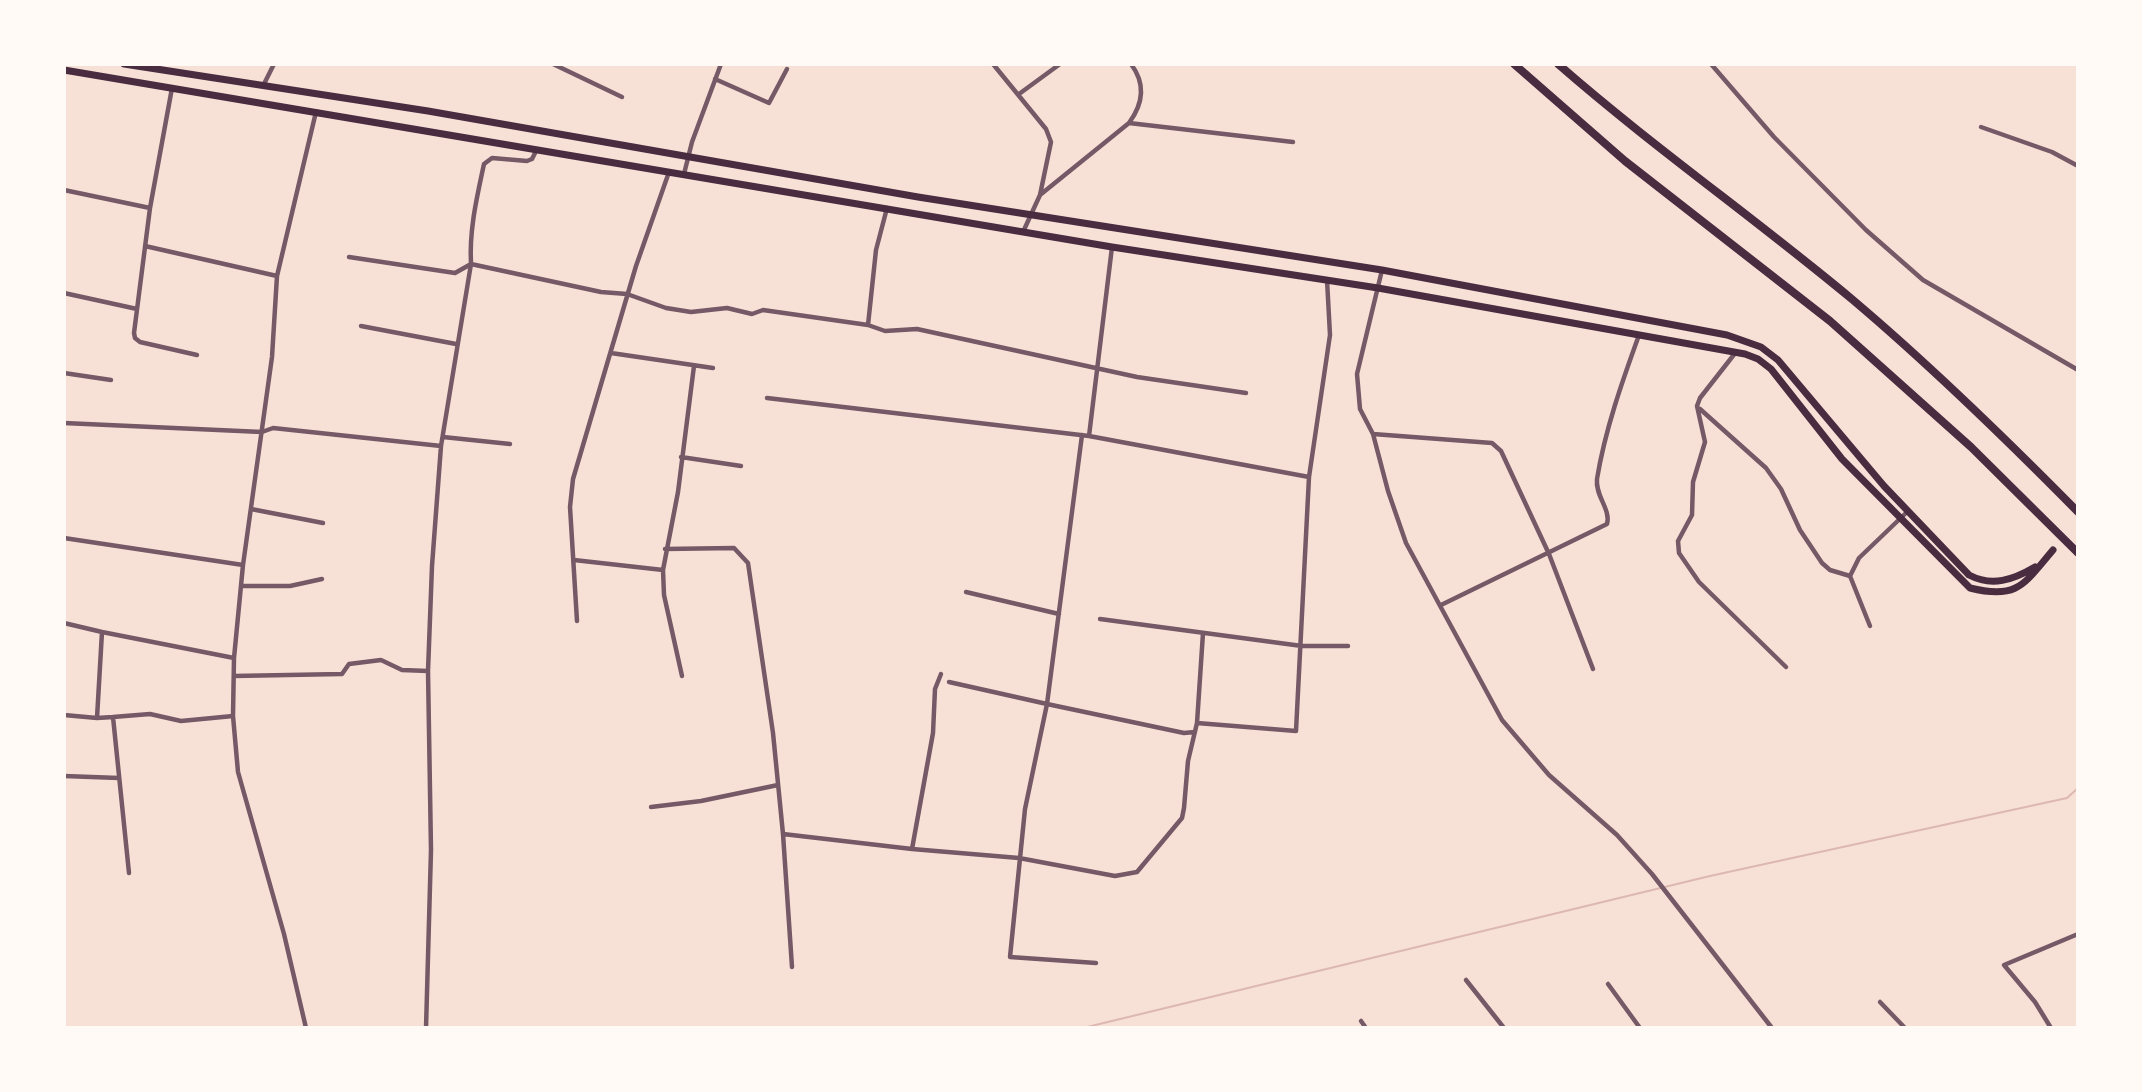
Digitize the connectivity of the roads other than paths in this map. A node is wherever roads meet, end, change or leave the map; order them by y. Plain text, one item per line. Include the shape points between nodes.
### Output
1 (124, 64) edge
2 (274, 64) edge
3 (553, 64) edge
4 (993, 64) edge
5 (1060, 64) edge
6 (1131, 64) edge
7 (1514, 64) edge
8 (1558, 64) edge
9 (1711, 64) edge
10 (720, 65) edge
11 (787, 69) dead end
12 (64, 70) edge
13 (715, 79) junction
14 (264, 84) junction
15 (172, 88) junction
16 (1018, 94) junction
17 (622, 97) dead end
18 (318, 112) junction
19 (1129, 123) junction
20 (1981, 127) dead end
21 (1293, 142) dead end
22 (537, 149) junction
23 (687, 154) junction
24 (2078, 166) edge
25 (669, 172) junction
26 (684, 174) junction
27 (64, 190) edge
28 (1040, 195) junction
29 (150, 208) junction
30 (887, 208) junction
31 (1029, 215) junction
32 (1023, 232) junction
33 (145, 246) junction
34 (1112, 247) junction
35 (349, 257) dead end
36 (471, 264) junction
37 (1382, 270) junction
38 (277, 276) junction
39 (1327, 280) junction
40 (1378, 288) junction
41 (64, 293) edge
42 (627, 294) junction
43 (137, 309) junction
44 (868, 325) junction
45 (361, 326) dead end
46 (1639, 335) junction
47 (456, 344) junction
48 (1736, 352) junction
49 (611, 353) junction
50 (197, 355) dead end
51 (694, 366) junction
52 (713, 368) dead end
53 (1096, 368) junction
54 (2078, 370) edge
55 (64, 373) edge
56 (111, 380) dead end
57 (1246, 393) dead end
58 (766, 398) dead end
59 (1697, 406) junction
60 (64, 423) edge
61 (262, 432) junction
62 (1373, 434) junction
63 (1082, 435) junction
64 (1089, 436) junction
65 (443, 437) junction
66 (510, 444) dead end
67 (441, 446) junction
68 (681, 457) junction
69 (741, 466) dead end
70 (1309, 477) junction
71 (251, 508) junction
72 (1907, 512) junction
73 (2078, 512) edge
74 (1899, 519) junction
75 (323, 523) dead end
76 (64, 537) edge
77 (665, 549) junction
78 (2053, 550) dead end
79 (2078, 553) edge
80 (1549, 554) junction
81 (574, 560) junction
82 (2042, 563) junction
83 (243, 565) junction
84 (663, 570) junction
85 (1850, 576) junction
86 (321, 579) dead end
87 (242, 586) junction
88 (966, 592) dead end
89 (1441, 605) junction
90 (1059, 614) junction
91 (1100, 619) dead end
92 (578, 621) dead end
93 (64, 623) edge
94 (1870, 626) dead end
95 (102, 632) junction
96 (1203, 633) junction
97 (1302, 646) junction
98 (1348, 646) dead end
99 (234, 658) junction
100 (1786, 667) dead end
101 (1593, 669) dead end
102 (428, 670) junction
103 (941, 675) dead end
104 (234, 676) junction
105 (682, 676) dead end
106 (949, 682) dead end
107 (1047, 704) junction
108 (64, 715) edge
109 (233, 716) junction
110 (113, 717) junction
111 (97, 718) junction
112 (1197, 723) junction
113 (1195, 732) junction
114 (64, 776) edge
115 (119, 778) junction
116 (778, 785) junction
117 (651, 807) dead end
118 (783, 834) junction
119 (912, 849) junction
120 (1019, 858) junction
121 (129, 873) dead end
122 (2078, 934) edge
123 (1096, 963) dead end
124 (792, 967) dead end
125 (1466, 980) dead end
126 (1608, 984) dead end
127 (1880, 1002) dead end
128 (1361, 1021) dead end
129 (306, 1028) edge
130 (426, 1028) edge
131 (1366, 1028) edge
132 (1504, 1028) edge
133 (1640, 1028) edge
134 (1772, 1028) edge
135 (1905, 1028) edge
136 (2051, 1028) edge

1 - 14 main road
2 - 14 street
3 - 17 street
4 - 16 street
5 - 16 street
6 - 19 street via 1142,85 1138,111
7 - 79 highway via 1625,161 1830,321 1971,447
8 - 73 highway via 1622,120 1853,300
9 - 54 street via 1774,137 1866,230 1923,280
10 - 13 street
11 - 13 street via 769,104
12 - 15 main road
13 - 23 street
14 - 23 main road
15 - 18 main road
15 - 29 street
16 - 28 street via 1046,129 1051,142
18 - 22 main road
18 - 38 street
19 - 21 street
19 - 28 street
20 - 24 street via 2052,152
22 - 25 main road
22 - 36 street via 532,159 526,161 492,158 484,164 470,245
23 - 26 street
23 - 31 main road
25 - 26 main road
25 - 42 street
26 - 30 main road
27 - 29 street
28 - 31 street
29 - 33 street
30 - 32 main road
30 - 44 street via 876,250
31 - 32 street
31 - 37 main road
32 - 34 main road
33 - 38 street
33 - 43 street
34 - 39 main road
34 - 53 street
35 - 36 street via 455,273
36 - 42 street
36 - 47 street
37 - 40 street
37 - 72 main road via 1708,332 1761,347 1791,373
38 - 61 street
39 - 40 main road
39 - 70 street via 1330,334
40 - 46 main road
40 - 62 street via 1357,381 1360,409
41 - 43 street
42 - 44 street via 691,312 727,308 752,314 763,310
42 - 49 street
43 - 50 street via 135,338 140,342
44 - 53 street via 885,331 930,331
45 - 47 street
46 - 48 main road
46 - 80 street via 1613,413 1597,482 1609,517 1607,524
47 - 65 street
48 - 59 street
48 - 74 main road via 1758,359 1771,369 1842,459
49 - 51 street
49 - 81 street via 573,479 570,507
51 - 52 street
51 - 68 street
53 - 57 street
53 - 64 street
55 - 56 street
58 - 63 street
59 - 85 street via 1766,468 1782,489 1800,530 1822,563
59 - 100 street via 1705,442 1693,482 1692,515 1678,541 1679,553 1700,582
60 - 61 street
61 - 67 street via 291,429
61 - 71 street
62 - 80 street via 1492,443 1509,464
62 - 89 street via 1406,543
63 - 64 street
63 - 90 street
64 - 70 street
65 - 66 street
65 - 67 street
67 - 102 street
68 - 69 street
68 - 77 street via 678,492
70 - 97 street
71 - 75 street
71 - 83 street
72 - 74 street
72 - 82 main road via 1969,575 1981,581 1999,582
74 - 82 main road via 1971,588 2000,594 2018,589
74 - 85 street via 1858,558
76 - 83 street
77 - 84 street
77 - 116 street via 734,548 748,563
78 - 82 main road
80 - 89 street
80 - 101 street
81 - 84 street
81 - 92 street
83 - 87 street
84 - 105 street via 664,595
85 - 94 street
86 - 87 street via 290,586
87 - 99 street
88 - 90 street
89 - 134 street via 1502,720 1549,775 1617,835 1652,874
90 - 107 street
91 - 96 street
93 - 95 street
95 - 99 street
95 - 111 street
96 - 97 street
96 - 112 street
97 - 98 street
97 - 112 street via 1296,731
99 - 104 street
102 - 104 street via 402,670 381,660 349,664 342,674
102 - 130 street via 431,850
103 - 119 street via 935,689 933,733
104 - 109 street
106 - 107 street
107 - 113 street via 1184,733
107 - 120 street
108 - 111 street
109 - 110 street via 181,722 150,714
109 - 129 street via 238,772 285,933
110 - 111 street
110 - 115 street
112 - 113 street
113 - 120 street via 1182,818 1137,872 1115,876
114 - 115 street
115 - 121 street
116 - 117 street
116 - 118 street
118 - 119 street
118 - 124 street
119 - 120 street
120 - 123 street via 1010,957
122 - 136 street via 2004,965
125 - 132 street
126 - 133 street
127 - 135 street
128 - 131 street

